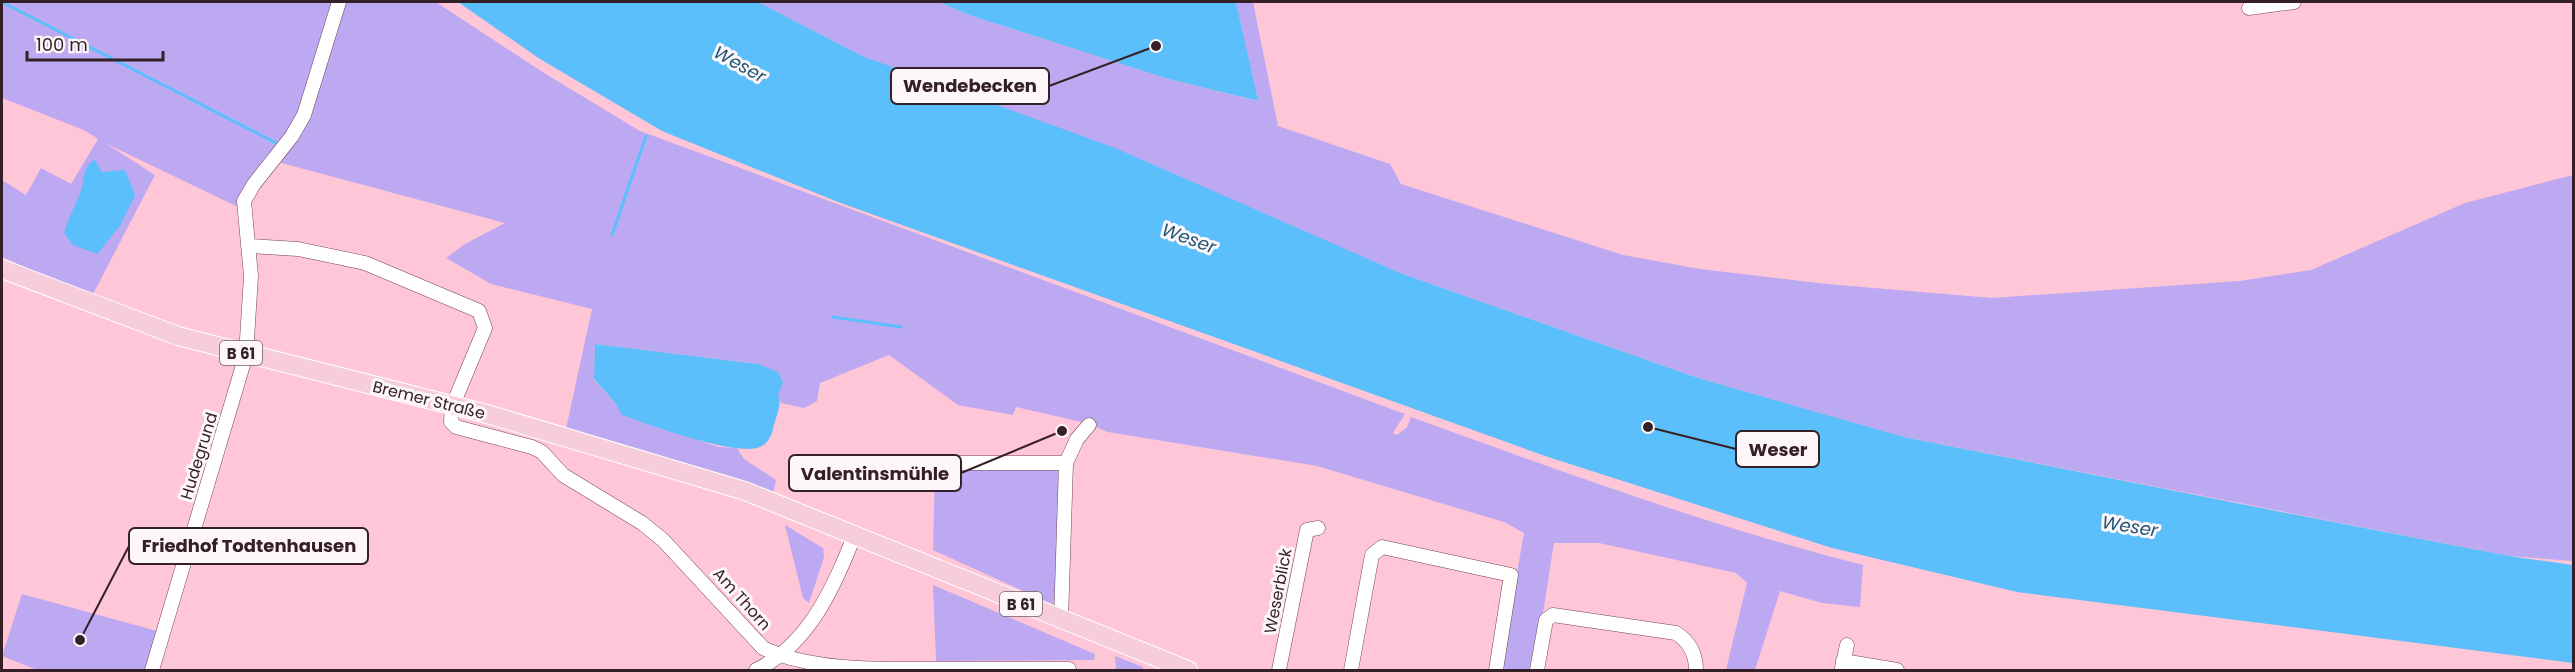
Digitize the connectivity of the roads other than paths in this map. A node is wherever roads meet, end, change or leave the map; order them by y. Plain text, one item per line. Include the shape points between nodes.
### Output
1 (339, 2) edge
2 (2294, 2) edge
3 (2249, 8) dead end
4 (249, 246) junction
5 (2, 269) edge
6 (246, 355) junction
7 (452, 407) junction
8 (1089, 425) dead end
9 (937, 463) dead end
10 (1066, 463) junction
11 (1318, 528) dead end
12 (855, 534) junction
13 (1061, 621) junction
14 (1847, 645) dead end
15 (779, 656) junction
16 (1843, 666) edge
17 (1069, 669) dead end
18 (152, 670) edge
19 (756, 670) edge
20 (883, 670) edge
21 (1188, 670) edge
22 (1279, 670) edge
23 (1351, 670) edge
24 (1496, 670) edge
25 (1537, 670) edge
26 (1696, 670) edge
27 (1897, 670) edge

1 - 4 street, Hudegrund via 304,116 244,201
2 - 3 street
4 - 6 street, Hudegrund
4 - 7 street via 298,249 365,263 479,311 485,328
5 - 6 main road, Bremer Straße / B 61 via 178,336
6 - 7 main road, Bremer Straße / B 61
6 - 18 street, Hudegrund
7 - 12 main road, Bremer Straße / B 61 via 599,446 756,495
7 - 15 street, Am Thorn via 451,422 456,427 542,452 563,475 642,523 682,557 763,648
8 - 10 street via 1077,439
9 - 10 street
10 - 13 street
11 - 22 street, Weserblick via 1307,530
12 - 13 main road, B 61
12 - 15 street via 832,592 815,619
13 - 21 main road, B 61
14 - 16 street
15 - 19 street
15 - 20 street, Am Thorn
16 - 27 street
17 - 20 street, Am Thorn
23 - 24 street via 1372,555 1382,547 1511,575
25 - 26 street via 1548,616 1676,633 1692,649

